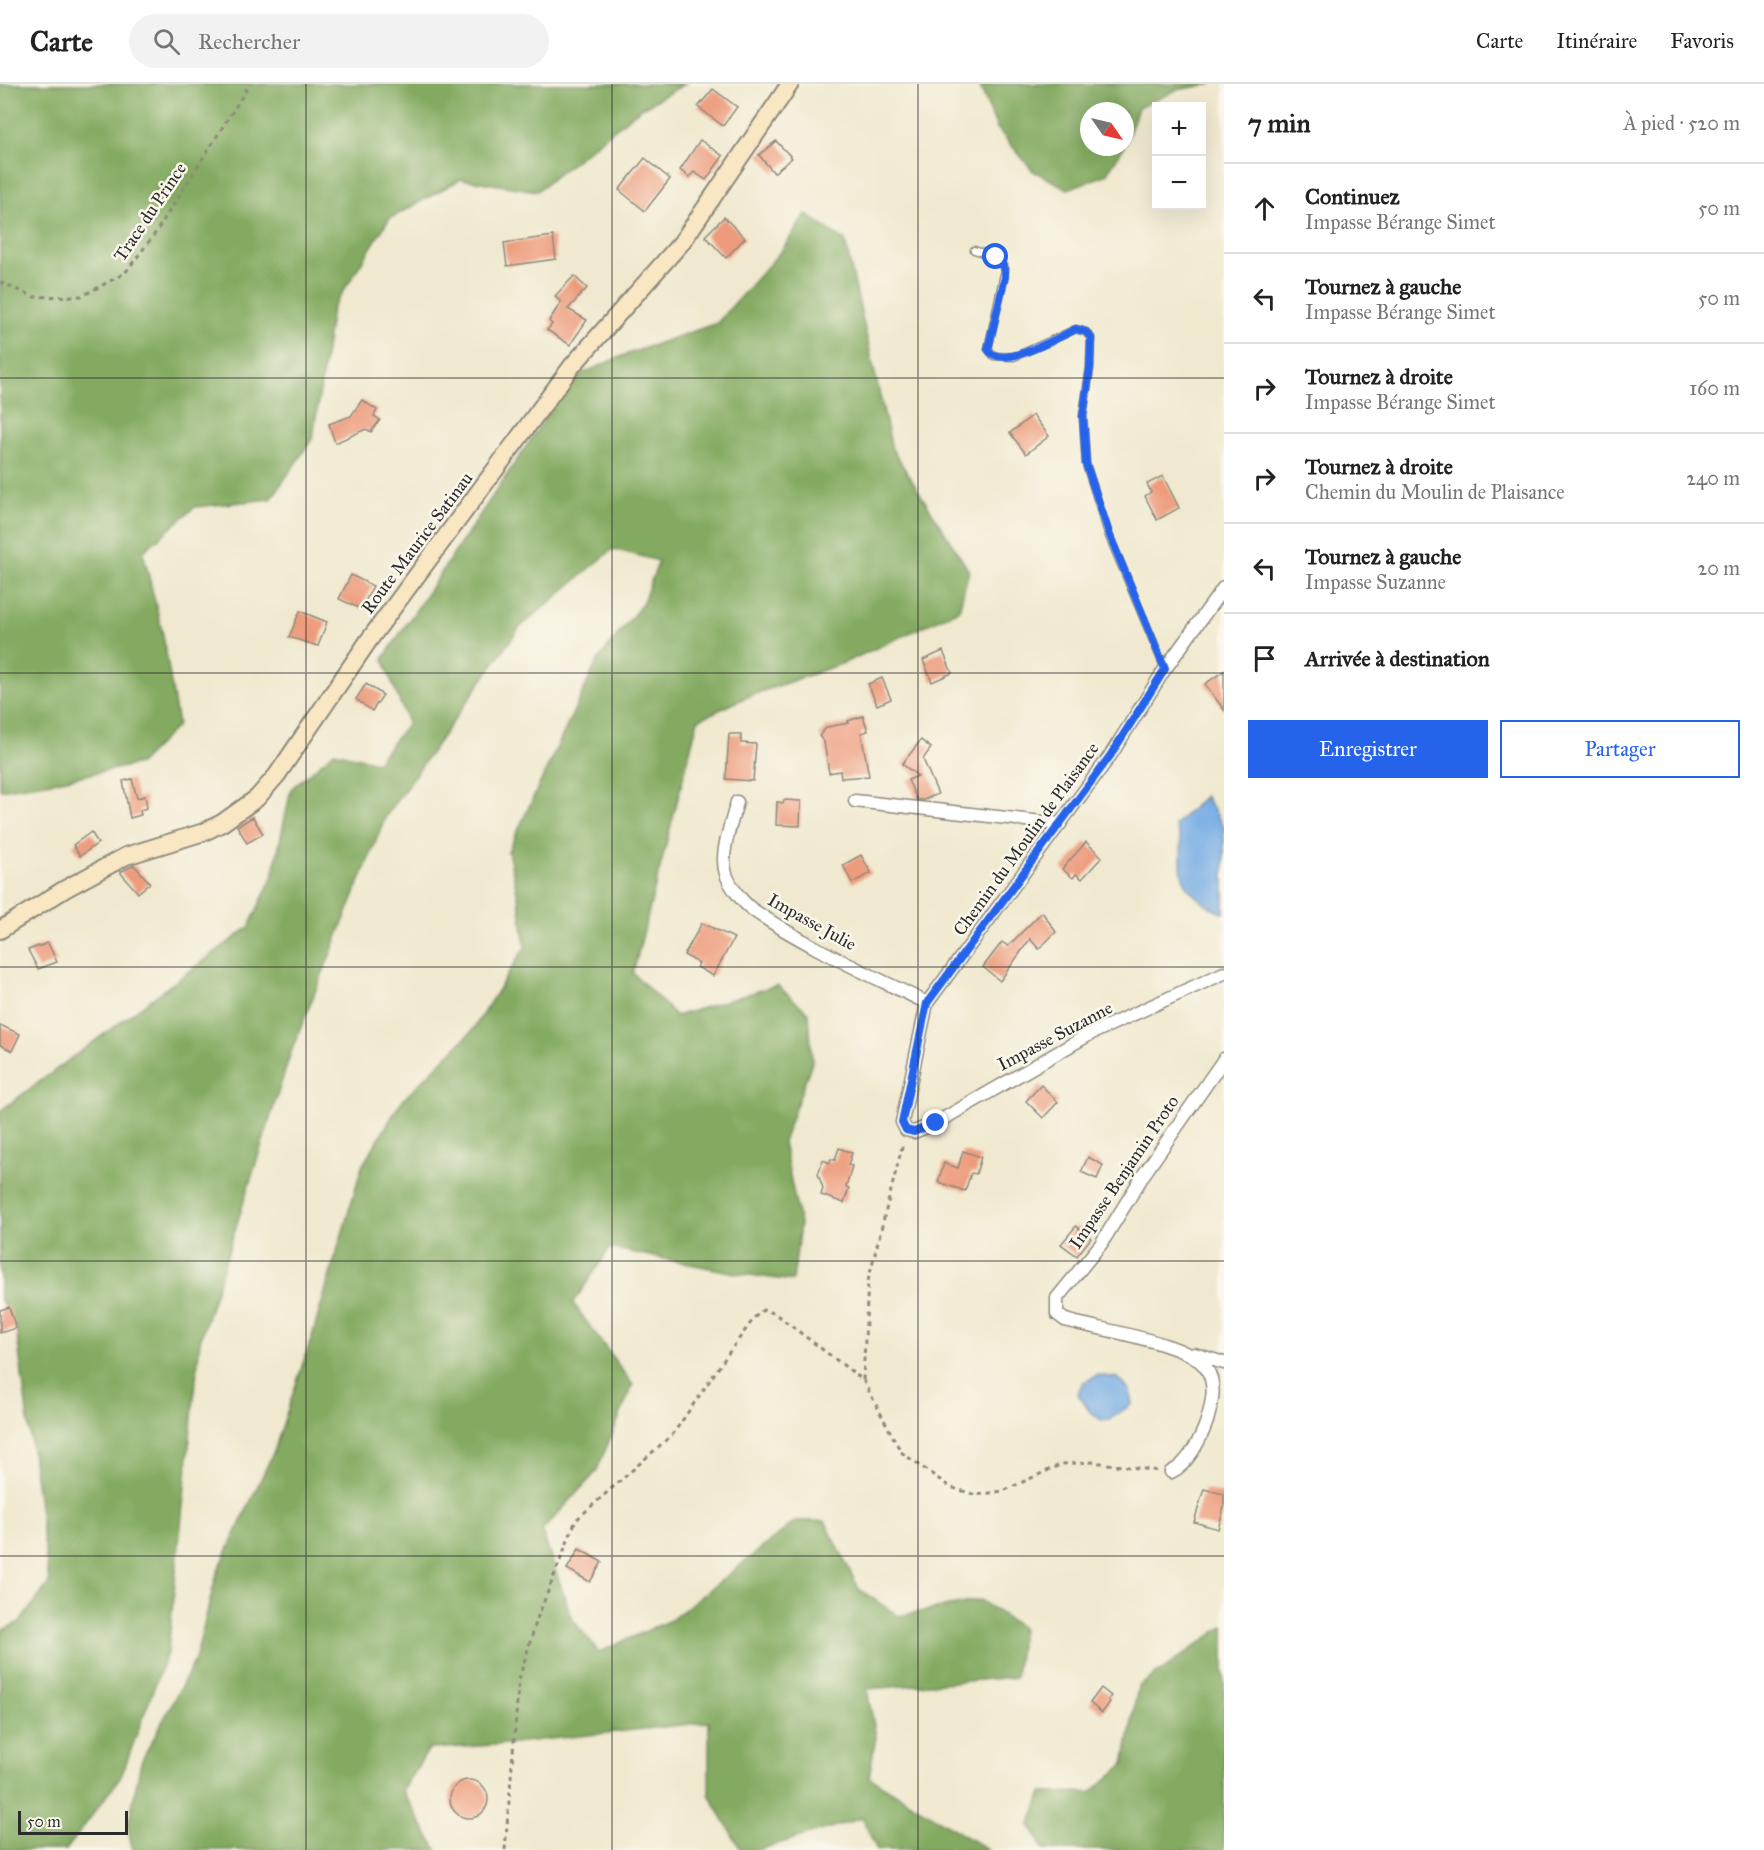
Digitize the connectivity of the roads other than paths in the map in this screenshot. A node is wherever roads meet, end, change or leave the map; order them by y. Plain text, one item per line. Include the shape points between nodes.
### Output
1 (790, 84) edge
2 (974, 250) dead end
3 (1224, 587) edge
4 (1165, 669) junction
5 (855, 801) dead end
6 (737, 802) dead end
7 (1060, 824) junction
8 (0, 930) edge
9 (1224, 973) edge
10 (927, 1003) junction
11 (1224, 1059) edge
12 (906, 1130) joint
13 (1187, 1353) junction
14 (1224, 1363) edge
15 (1172, 1472) road end

1 - 8 main road, Route Maurice Satinau via 682,243 572,366 369,640 278,776 257,798 222,823 126,856 65,888
2 - 4 lane via 996,257 1005,269 988,349 994,356 1014,357 1076,329 1091,338 1083,416 1086,464 1110,536
3 - 4 street, Chemin du Moulin de Plaisance
4 - 7 street, Chemin du Moulin de Plaisance via 1110,756
5 - 7 street
6 - 10 street, Impasse Julie via 724,856 725,872 751,909
7 - 10 street, Chemin du Moulin de Plaisance
9 - 12 street, Impasse Suzanne via 1090,1034 936,1123 914,1132
10 - 12 street, Chemin du Moulin de Plaisance via 903,1111
11 - 13 street, Impasse Benjamin Proto via 1101,1244 1054,1306 1065,1320
13 - 14 street
13 - 15 street via 1206,1366 1213,1398 1206,1424 1182,1467

